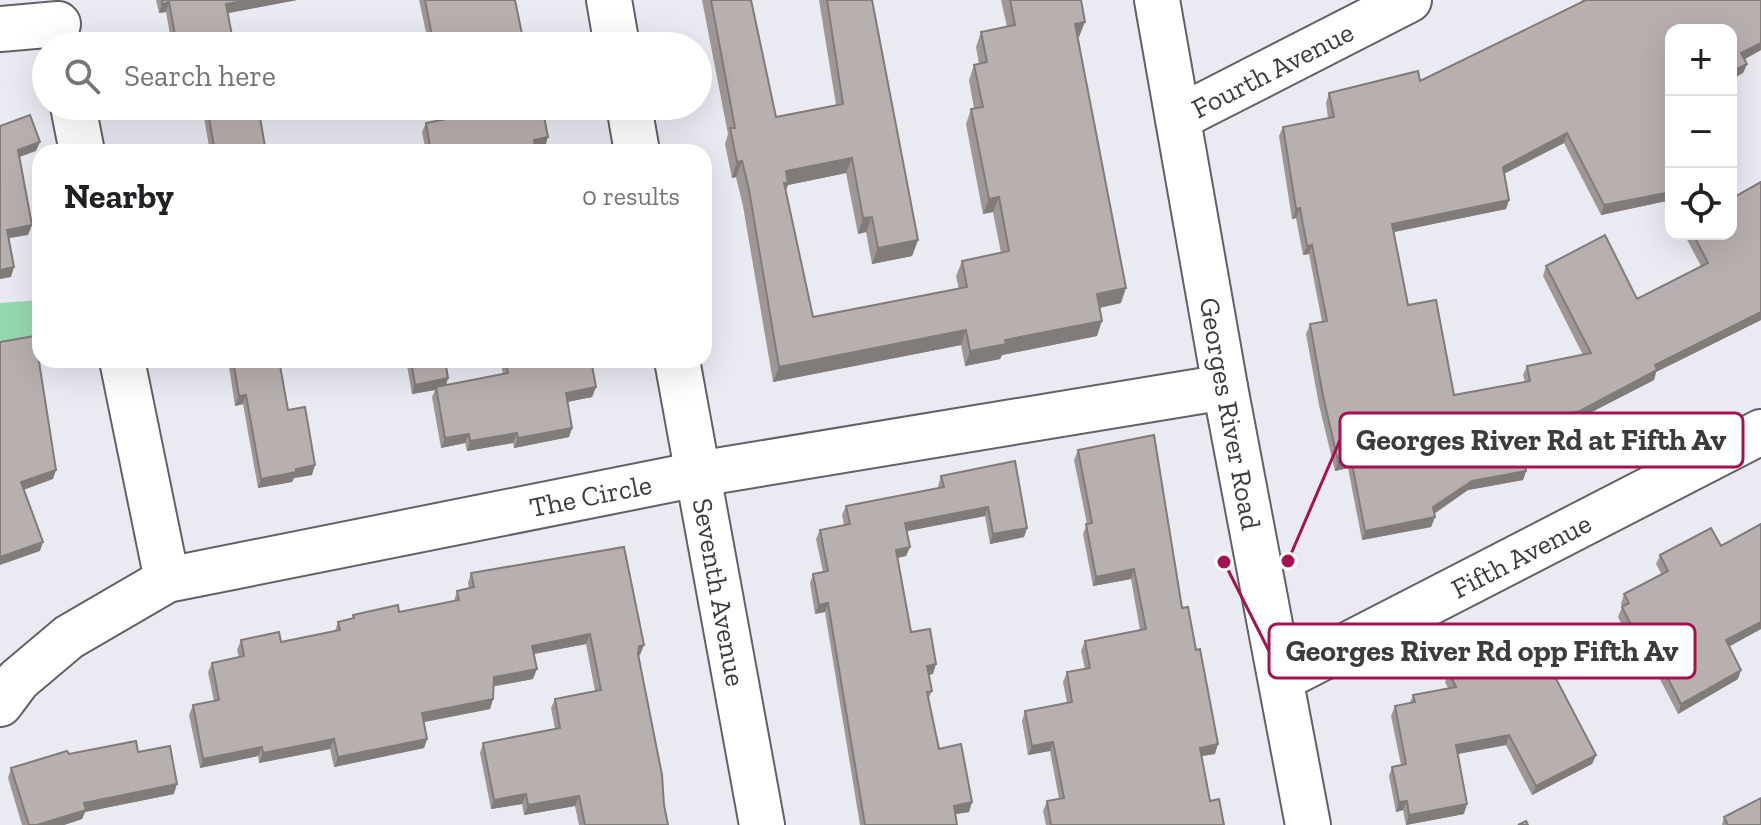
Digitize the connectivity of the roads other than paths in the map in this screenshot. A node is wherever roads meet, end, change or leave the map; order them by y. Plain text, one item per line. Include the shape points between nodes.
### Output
1 (609, 0) edge
2 (1157, 0) edge
3 (1409, 0) edge
4 (58, 23) edge
5 (0, 29) edge
6 (615, 32) edge
7 (1178, 118) junction
8 (76, 120) edge
9 (631, 120) edge
10 (80, 144) edge
11 (636, 144) edge
12 (124, 368) edge
13 (678, 368) edge
14 (1225, 387) junction
15 (1761, 432) edge
16 (698, 474) junction
17 (167, 580) junction
18 (1281, 679) junction
19 (0, 704) edge
20 (762, 825) edge
21 (1308, 825) edge

1 - 6 street
2 - 7 street, Georges River Road
3 - 7 street, Fourth Avenue
4 - 5 street
7 - 14 street, Georges River Road
8 - 10 street
9 - 11 street
12 - 17 street
13 - 16 street, Seventh Avenue
14 - 16 street, The Circle
14 - 18 street, Georges River Road
15 - 18 street, Fifth Avenue
16 - 17 street, The Circle
16 - 20 street, Seventh Avenue
17 - 19 street, The Circle via 69,637 18,680
18 - 21 street, Georges River Road

